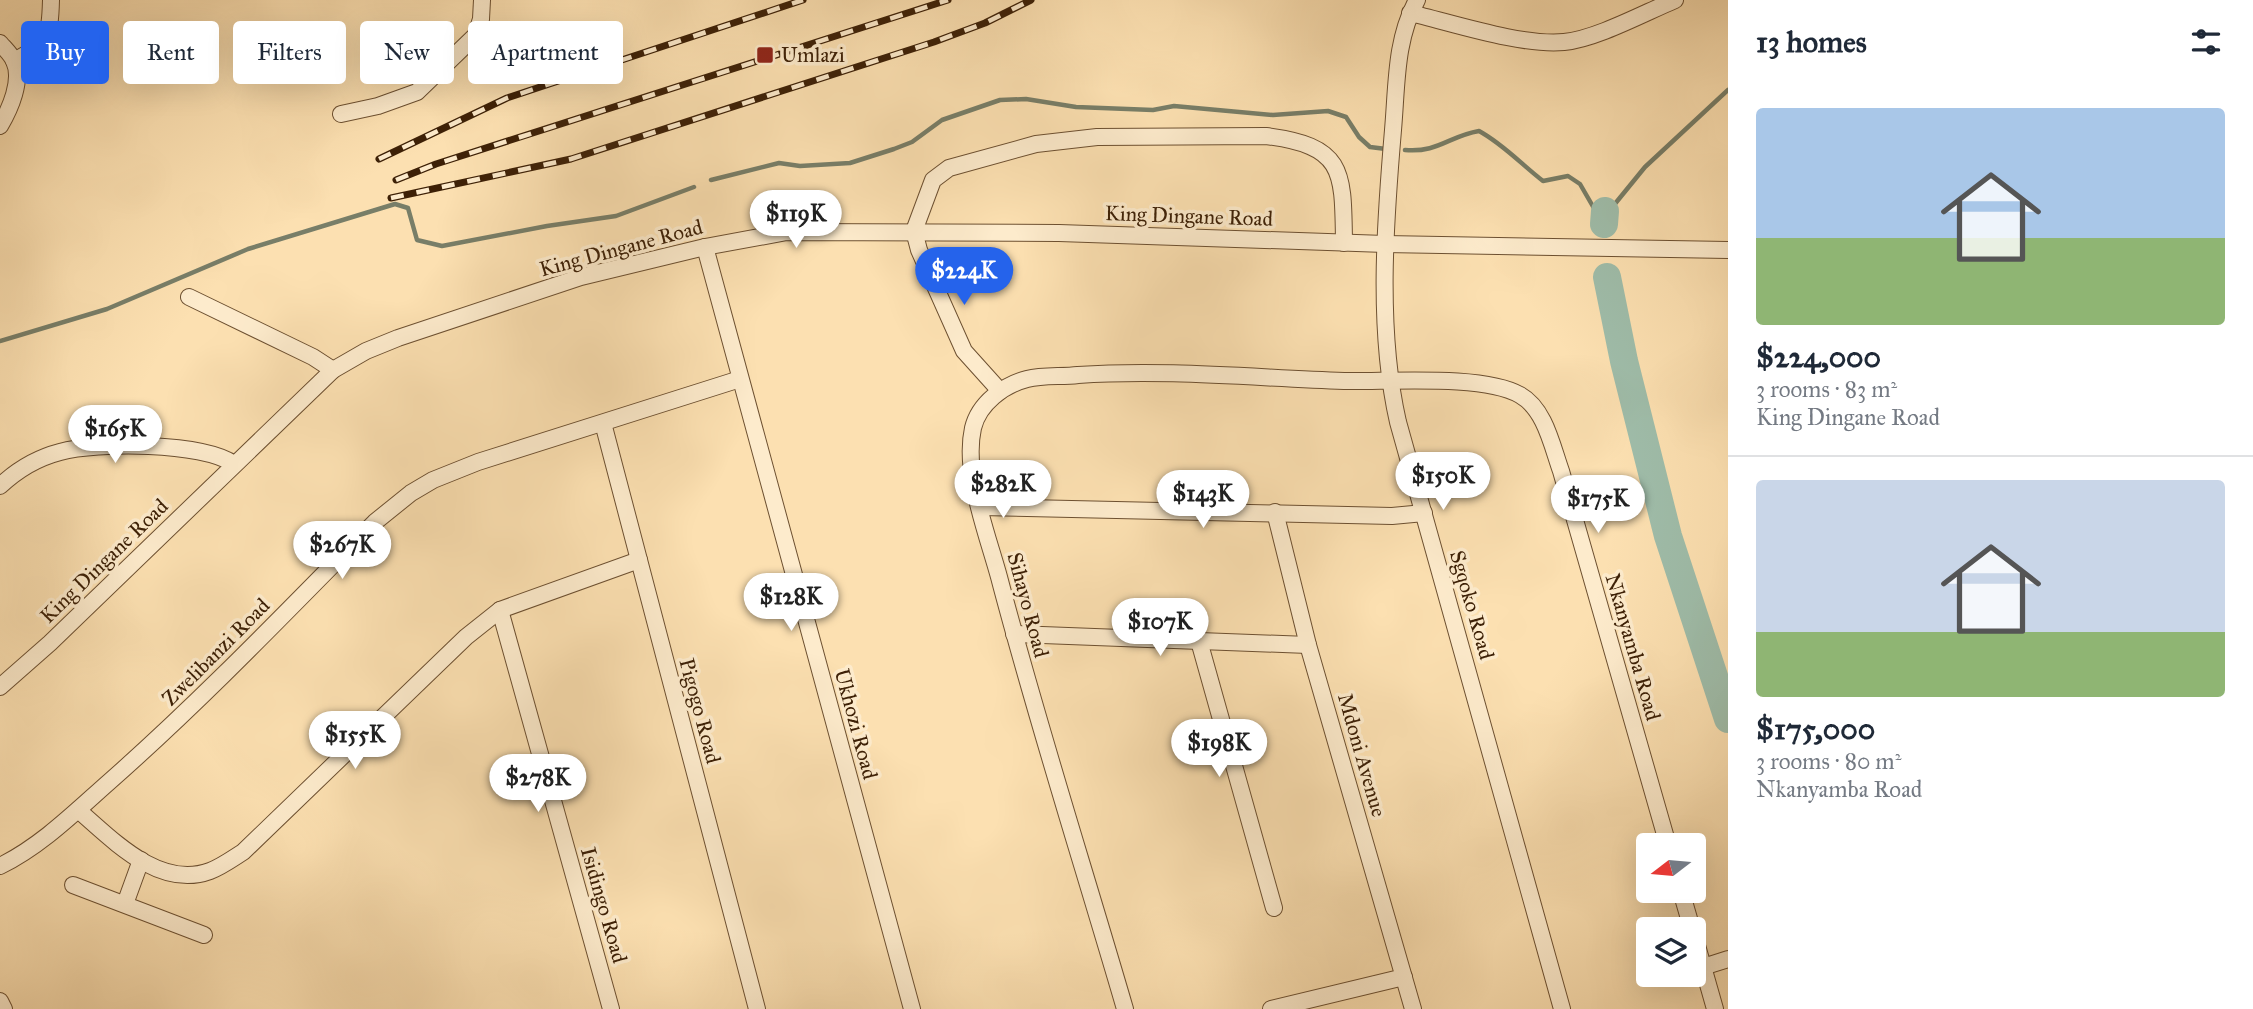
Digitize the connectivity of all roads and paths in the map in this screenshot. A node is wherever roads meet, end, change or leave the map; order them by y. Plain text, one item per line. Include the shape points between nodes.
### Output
1 (51, 0) edge
2 (482, 0) edge
3 (1675, 0) edge
4 (1413, 6) edge
5 (0, 43) edge
6 (14, 61) junction
7 (341, 114) dead end
8 (0, 126) edge
9 (914, 232) junction
10 (1345, 243) junction
11 (1385, 244) junction
12 (705, 247) junction
13 (1728, 250) edge
14 (189, 297) dead end
15 (333, 370) junction
16 (740, 379) junction
17 (1389, 382) junction
18 (1000, 391) junction
19 (603, 423) junction
20 (234, 464) junction
21 (0, 486) edge
22 (980, 507) junction
23 (1275, 512) junction
24 (1424, 513) junction
25 (639, 560) junction
26 (500, 610) junction
27 (1014, 634) junction
28 (1199, 641) junction
29 (1308, 645) junction
30 (0, 687) edge
31 (78, 810) junction
32 (1665, 833) edge
33 (141, 860) junction
34 (0, 866) edge
35 (73, 886) dead end
36 (125, 904) junction
37 (1274, 908) dead end
38 (204, 935) dead end
39 (1728, 959) edge
40 (1706, 966) edge
41 (1404, 976) junction
42 (1706, 978) edge
43 (0, 1001) edge
44 (4, 1009) edge
45 (611, 1009) edge
46 (757, 1009) edge
47 (912, 1009) edge
48 (1125, 1009) edge
49 (1271, 1009) edge
50 (1413, 1009) edge
51 (1562, 1009) edge
52 (1715, 1009) edge

1 - 6 street via 45,39
2 - 7 street via 476,35 417,92
3 - 4 street via 1566,42 1534,42
4 - 11 street, Sgqoko Road via 1400,39
5 - 6 street
6 - 8 street via 14,96
9 - 10 street, King Dingane Road
9 - 10 street via 933,180 949,168 1036,144 1097,137 1266,136 1293,139 1322,150 1336,169 1344,203
9 - 12 street, King Dingane Road via 787,232
9 - 18 street via 964,351
10 - 11 street, King Dingane Road
11 - 13 street, King Dingane Road
11 - 17 street, Sgqoko Road
12 - 15 street, King Dingane Road via 581,277 398,338
12 - 16 street, Ukhozi Road
14 - 15 street
15 - 20 street, King Dingane Road
16 - 19 street, Zwelibanzi Road
16 - 47 street, Ukhozi Road
17 - 18 street, Sihayo Road via 1117,373 1027,379
17 - 24 street, Sgqoko Road
17 - 32 street, Nkanyamba Road via 1447,381 1510,390 1531,403 1540,417 1561,471
18 - 22 street, Sihayo Road via 974,425 972,461
19 - 25 street, Pigogo Road
19 - 31 street, Zwelibanzi Road via 478,461 411,492 375,522 157,740
20 - 21 street via 189,449 77,448 30,463
20 - 30 street, King Dingane Road
22 - 23 street
22 - 27 street, Sihayo Road
23 - 24 street
23 - 29 street, Mdoni Avenue
24 - 51 street, Sgqoko Road
25 - 26 street
25 - 46 street, Pigogo Road
26 - 33 street via 466,636 243,852 209,872 196,874 171,873
26 - 45 street, Isidingo Road
27 - 28 street
27 - 48 street, Sihayo Road
28 - 29 street
28 - 37 street
29 - 41 street, Mdoni Avenue
31 - 33 street
31 - 34 street, Zwelibanzi Road via 40,842
33 - 36 street
35 - 36 street
36 - 38 street
39 - 40 street
41 - 49 street
41 - 50 street, Mdoni Avenue
42 - 52 street
43 - 44 street

